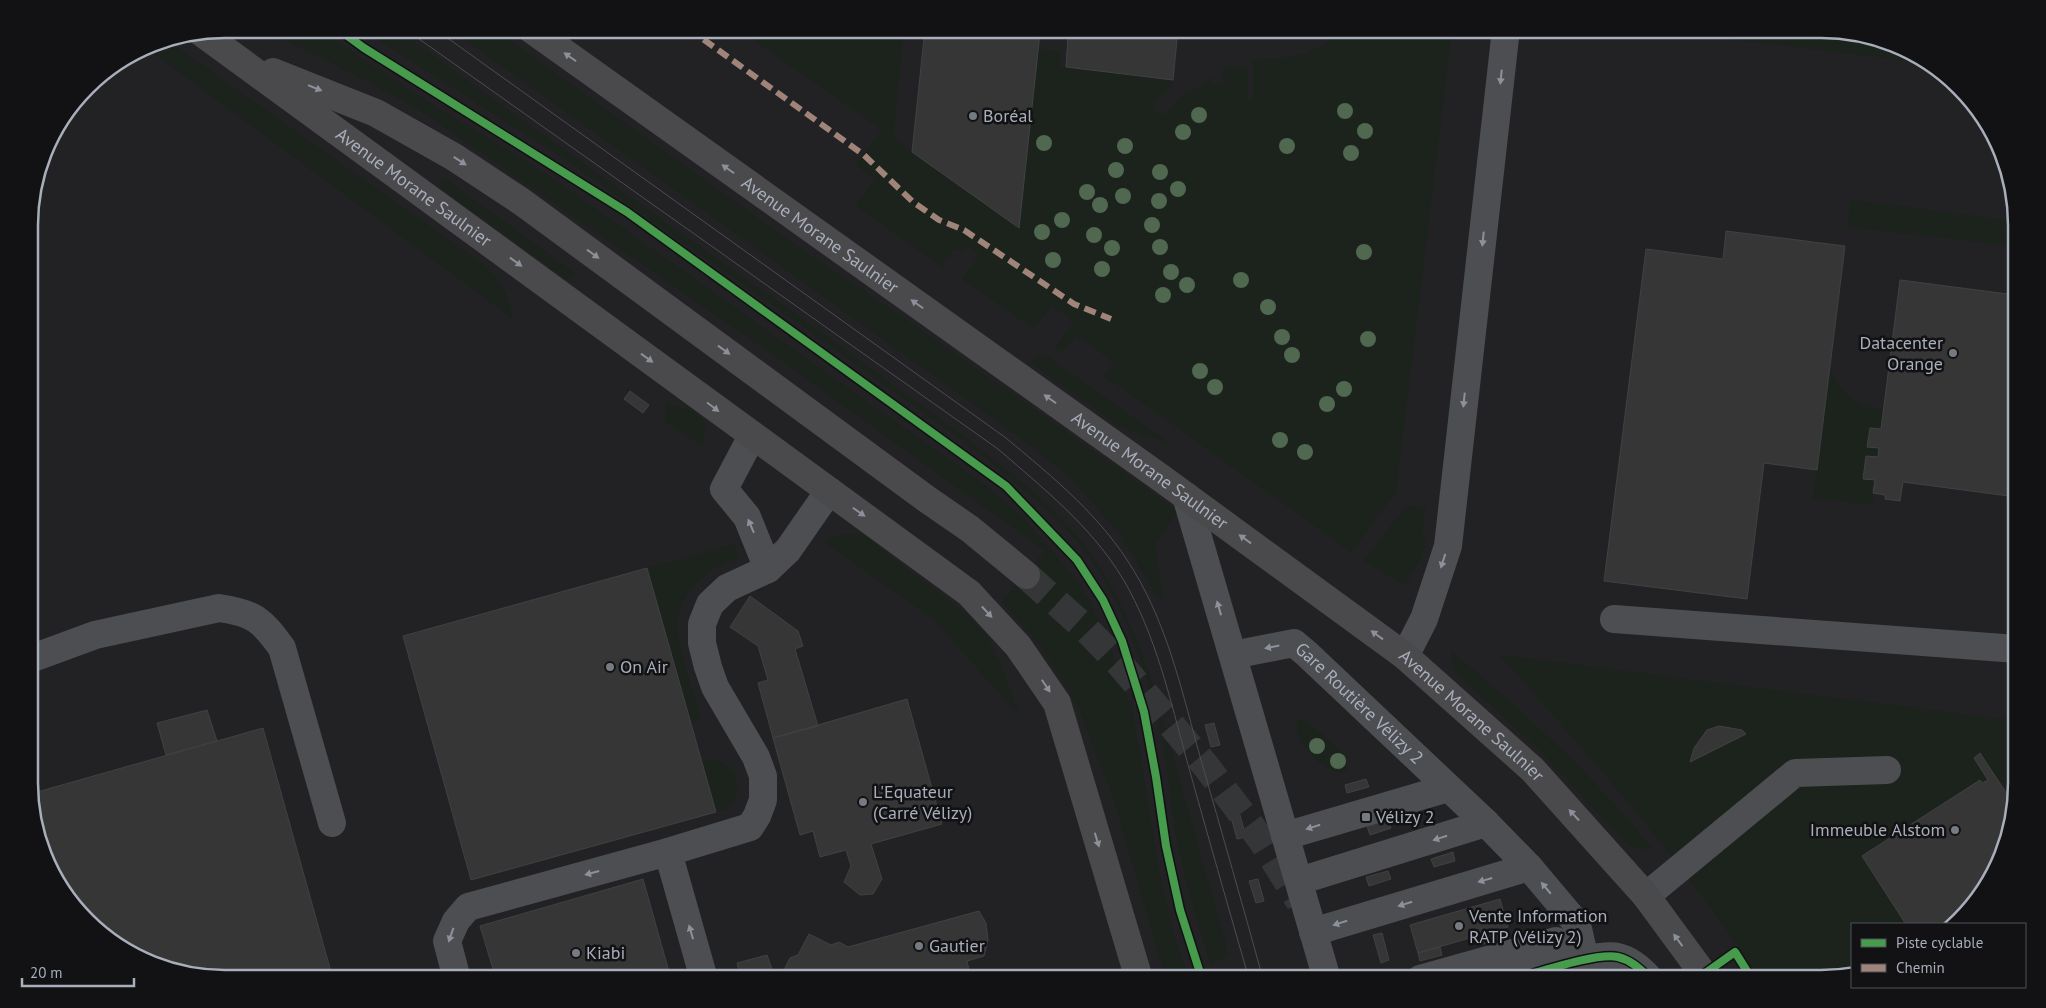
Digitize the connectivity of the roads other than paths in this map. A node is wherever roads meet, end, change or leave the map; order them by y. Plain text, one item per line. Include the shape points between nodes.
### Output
1 (210, 38) edge
2 (544, 38) edge
3 (1505, 38) edge
4 (237, 57) junction
5 (752, 436) junction
6 (829, 492) junction
7 (1186, 496) junction
8 (768, 569) junction
9 (1026, 575) tunnel mouth
10 (1614, 619) dead end
11 (2008, 648) edge
12 (1233, 655) junction
13 (38, 656) edge
14 (1405, 656) junction
15 (1887, 770) dead end
16 (1448, 788) junction
17 (332, 823) dead end
18 (1486, 823) junction
19 (1285, 836) junction
20 (668, 852) junction
21 (1529, 867) junction
22 (1299, 881) junction
23 (1646, 896) junction
24 (1313, 932) junction
25 (1586, 969) edge
26 (455, 970) edge
27 (701, 970) edge
28 (1136, 970) edge
29 (1324, 970) edge
30 (1452, 970) edge
31 (1640, 970) edge
32 (1700, 970) edge

1 - 4 main road, Avenue Morane Saulnier
7 -> 2 main road, Avenue Morane Saulnier
3 -> 14 street via 1448,546 1424,619
4 -> 5 main road, Avenue Morane Saulnier
4 -> 9 main road, Avenue Morane Saulnier via 376,113 454,157 522,202 970,529
5 - 6 main road, Avenue Morane Saulnier
8 -> 5 street via 747,517 724,489
6 - 8 street via 788,550
6 -> 28 main road, Avenue Morane Saulnier via 969,593 1018,646 1057,703
12 -> 7 street
14 -> 7 main road, Avenue Morane Saulnier
8 - 20 street via 727,588 710,604 702,624 702,643 708,667 715,687 756,757 762,776 763,800 750,827
10 - 11 street
16 -> 12 street, Gare Routière Vélizy 2 via 1294,642
12 - 19 street
13 - 17 street via 95,635 219,608 252,616 268,628 282,648
23 -> 14 main road, Avenue Morane Saulnier via 1533,770
15 - 23 street via 1795,772
16 - 18 street, Gare Routière Vélizy 2
16 -> 19 street, Gare Routière Vélizy 2
18 - 21 street, Gare Routière Vélizy 2
18 -> 22 street
19 - 22 street
20 -> 26 street via 468,907 456,921 447,941
27 -> 20 street
21 -> 24 street
25 -> 21 street, Gare Routière Vélizy 2 via 1577,924
22 - 24 street
32 -> 23 main road, Avenue Morane Saulnier
24 - 29 street
25 - 30 street via 1556,941
25 - 31 street via 1617,956

